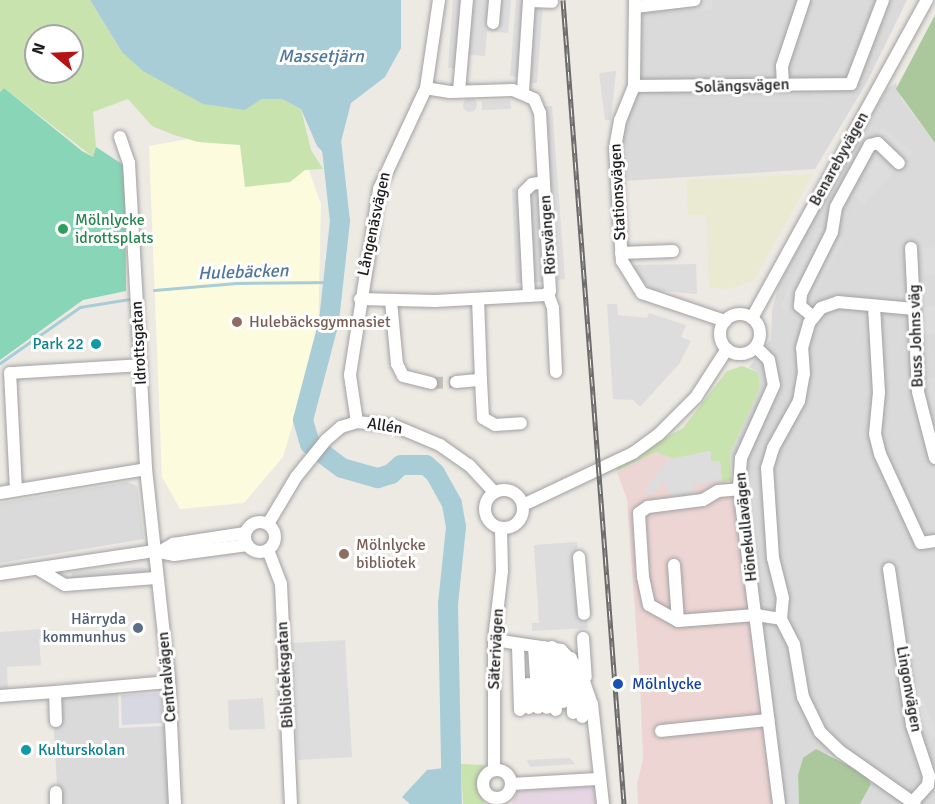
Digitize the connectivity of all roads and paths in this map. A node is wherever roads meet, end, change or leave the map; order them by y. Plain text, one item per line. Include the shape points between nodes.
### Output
1 (439, 0) edge
2 (467, 0) edge
3 (495, 0) edge
4 (529, 0) edge
5 (695, 0) edge
6 (804, 0) edge
7 (883, 0) edge
8 (927, 0) edge
9 (552, 2) dead end
10 (635, 3) edge
11 (493, 23) dead end
12 (783, 85) junction
13 (634, 86) junction
14 (426, 88) junction
15 (459, 91) junction
16 (523, 91) junction
17 (120, 137) dead end
18 (900, 163) dead end
19 (544, 182) junction
20 (912, 248) dead end
21 (673, 251) dead end
22 (621, 253) junction
23 (548, 294) junction
24 (529, 296) junction
25 (360, 299) junction
26 (478, 299) junction
27 (391, 301) junction
28 (874, 306) junction
29 (914, 309) junction
30 (813, 316) junction
31 (752, 318) junction
32 (725, 321) junction
33 (756, 346) junction
34 (727, 350) junction
35 (141, 365) junction
36 (556, 372) dead end
37 (481, 380) junction
38 (456, 382) tunnel mouth
39 (431, 383) tunnel mouth
40 (357, 422) junction
41 (521, 423) dead end
42 (935, 458) edge
43 (146, 469) junction
44 (739, 489) junction
45 (16, 490) junction
46 (494, 492) junction
47 (0, 493) edge
48 (524, 505) junction
49 (268, 524) junction
50 (501, 528) junction
51 (246, 539) junction
52 (935, 542) edge
53 (268, 550) junction
54 (159, 551) junction
55 (579, 557) dead end
56 (674, 565) dead end
57 (38, 569) junction
58 (889, 569) dead end
59 (0, 574) edge
60 (156, 578) junction
61 (584, 614) dead end
62 (756, 615) junction
63 (782, 619) junction
64 (678, 621) junction
65 (583, 638) dead end
66 (494, 640) junction
67 (539, 647) junction
68 (571, 658) junction
69 (580, 670) junction
70 (169, 682) junction
71 (587, 682) junction
72 (55, 692) junction
73 (0, 696) edge
74 (551, 711) junction
75 (768, 720) junction
76 (56, 721) dead end
77 (661, 731) dead end
78 (494, 770) junction
79 (597, 779) junction
80 (511, 784) junction
81 (495, 801) edge
82 (913, 803) edge
83 (175, 804) edge
84 (291, 804) edge
85 (603, 804) edge
86 (779, 804) edge

1 - 14 street, Långenäsvägen
2 - 15 street
3 - 11 street
4 - 9 street
4 - 16 street
5 - 10 street
6 - 12 street via 782,66
7 - 12 street, Solängsvägen via 851,84
8 - 31 street, Benarebyvägen
10 - 13 street, Stationsvägen
12 - 13 street, Solängsvägen
13 - 22 street, Stationsvägen via 615,135
14 - 15 street
14 - 25 street, Långenäsvägen via 381,182
15 - 16 street
16 - 19 street, Rörsvängen via 534,99 540,113
17 - 35 street, Idrottsgatan via 129,158
18 - 30 street via 878,143 870,146 836,207 832,232 801,294 800,306
19 - 23 street, Rörsvängen via 551,280
19 - 24 street via 531,184 524,192
20 - 29 street, Buss Johns väg
21 - 22 street
22 - 32 street, Stationsvägen via 642,293
23 - 24 street, Rörsvängen
23 - 36 street via 553,308
24 - 26 street, Rörsvängen
25 - 27 street, Rörsvängen
25 - 40 street, Långenäsvägen via 350,375
26 - 27 street, Rörsvängen
26 - 37 street
27 - 39 street via 397,364 402,376
28 - 29 street
28 - 30 street via 828,303
28 - 52 street via 879,392 875,434 880,454 921,543
29 - 42 street, Buss Johns väg via 919,402
30 - 63 street via 802,348 804,374 799,401 773,448 767,468 773,558 783,598
31 - 32 street via 738,314
31 - 33 street via 760,331
32 - 34 street via 720,336
33 - 34 street via 742,354
33 - 44 street, Hönekullavägen via 769,360 774,385 741,458
34 - 48 street via 696,397 658,434 633,453
35 - 43 street, Idrottsgatan
35 - 45 street via 10,373
37 - 38 street
37 - 41 street via 483,418 495,425
40 - 46 street, Allén via 395,426 440,445 469,465
40 - 49 street, Allén via 341,427 304,465
43 - 45 street
43 - 54 street, Idrottsgatan
44 - 62 street, Hönekullavägen
44 - 64 street via 718,491 703,500 648,507 639,513 649,605
45 - 47 street
46 - 48 street via 512,491
46 - 50 street via 485,505 485,513 488,520
48 - 50 street via 517,524
49 - 51 street via 254,522
49 - 53 street via 275,537
50 - 66 street, Säterivägen via 502,571
51 - 53 street via 256,552
51 - 54 street via 173,544
53 - 84 street, Biblioteksgatan via 281,584
54 - 57 street
54 - 60 street, Centralvägen
55 - 61 street
56 - 64 street
57 - 59 street
57 - 60 street via 65,585
58 - 82 street, Lingonvägen via 912,725 929,776 928,785
60 - 70 street, Centralvägen
62 - 63 street
62 - 64 street
62 - 75 street, Hönekullavägen
63 - 82 street, Lingonvägen via 794,644 803,697 820,732 841,752
65 - 71 street
66 - 67 street
66 - 78 street, Säterivägen
67 - 68 street
67 - 74 street
67 - 74 street
67 - 74 street
68 - 69 street
68 - 74 street
69 - 71 street
69 - 74 street
70 - 72 street
70 - 83 street, Centralvägen
71 - 79 street
72 - 73 street
72 - 76 street
75 - 77 street
75 - 86 street, Hönekullavägen
78 - 80 street via 505,772
78 - 81 street via 482,784
79 - 80 street
79 - 85 street
80 - 81 street via 506,795

